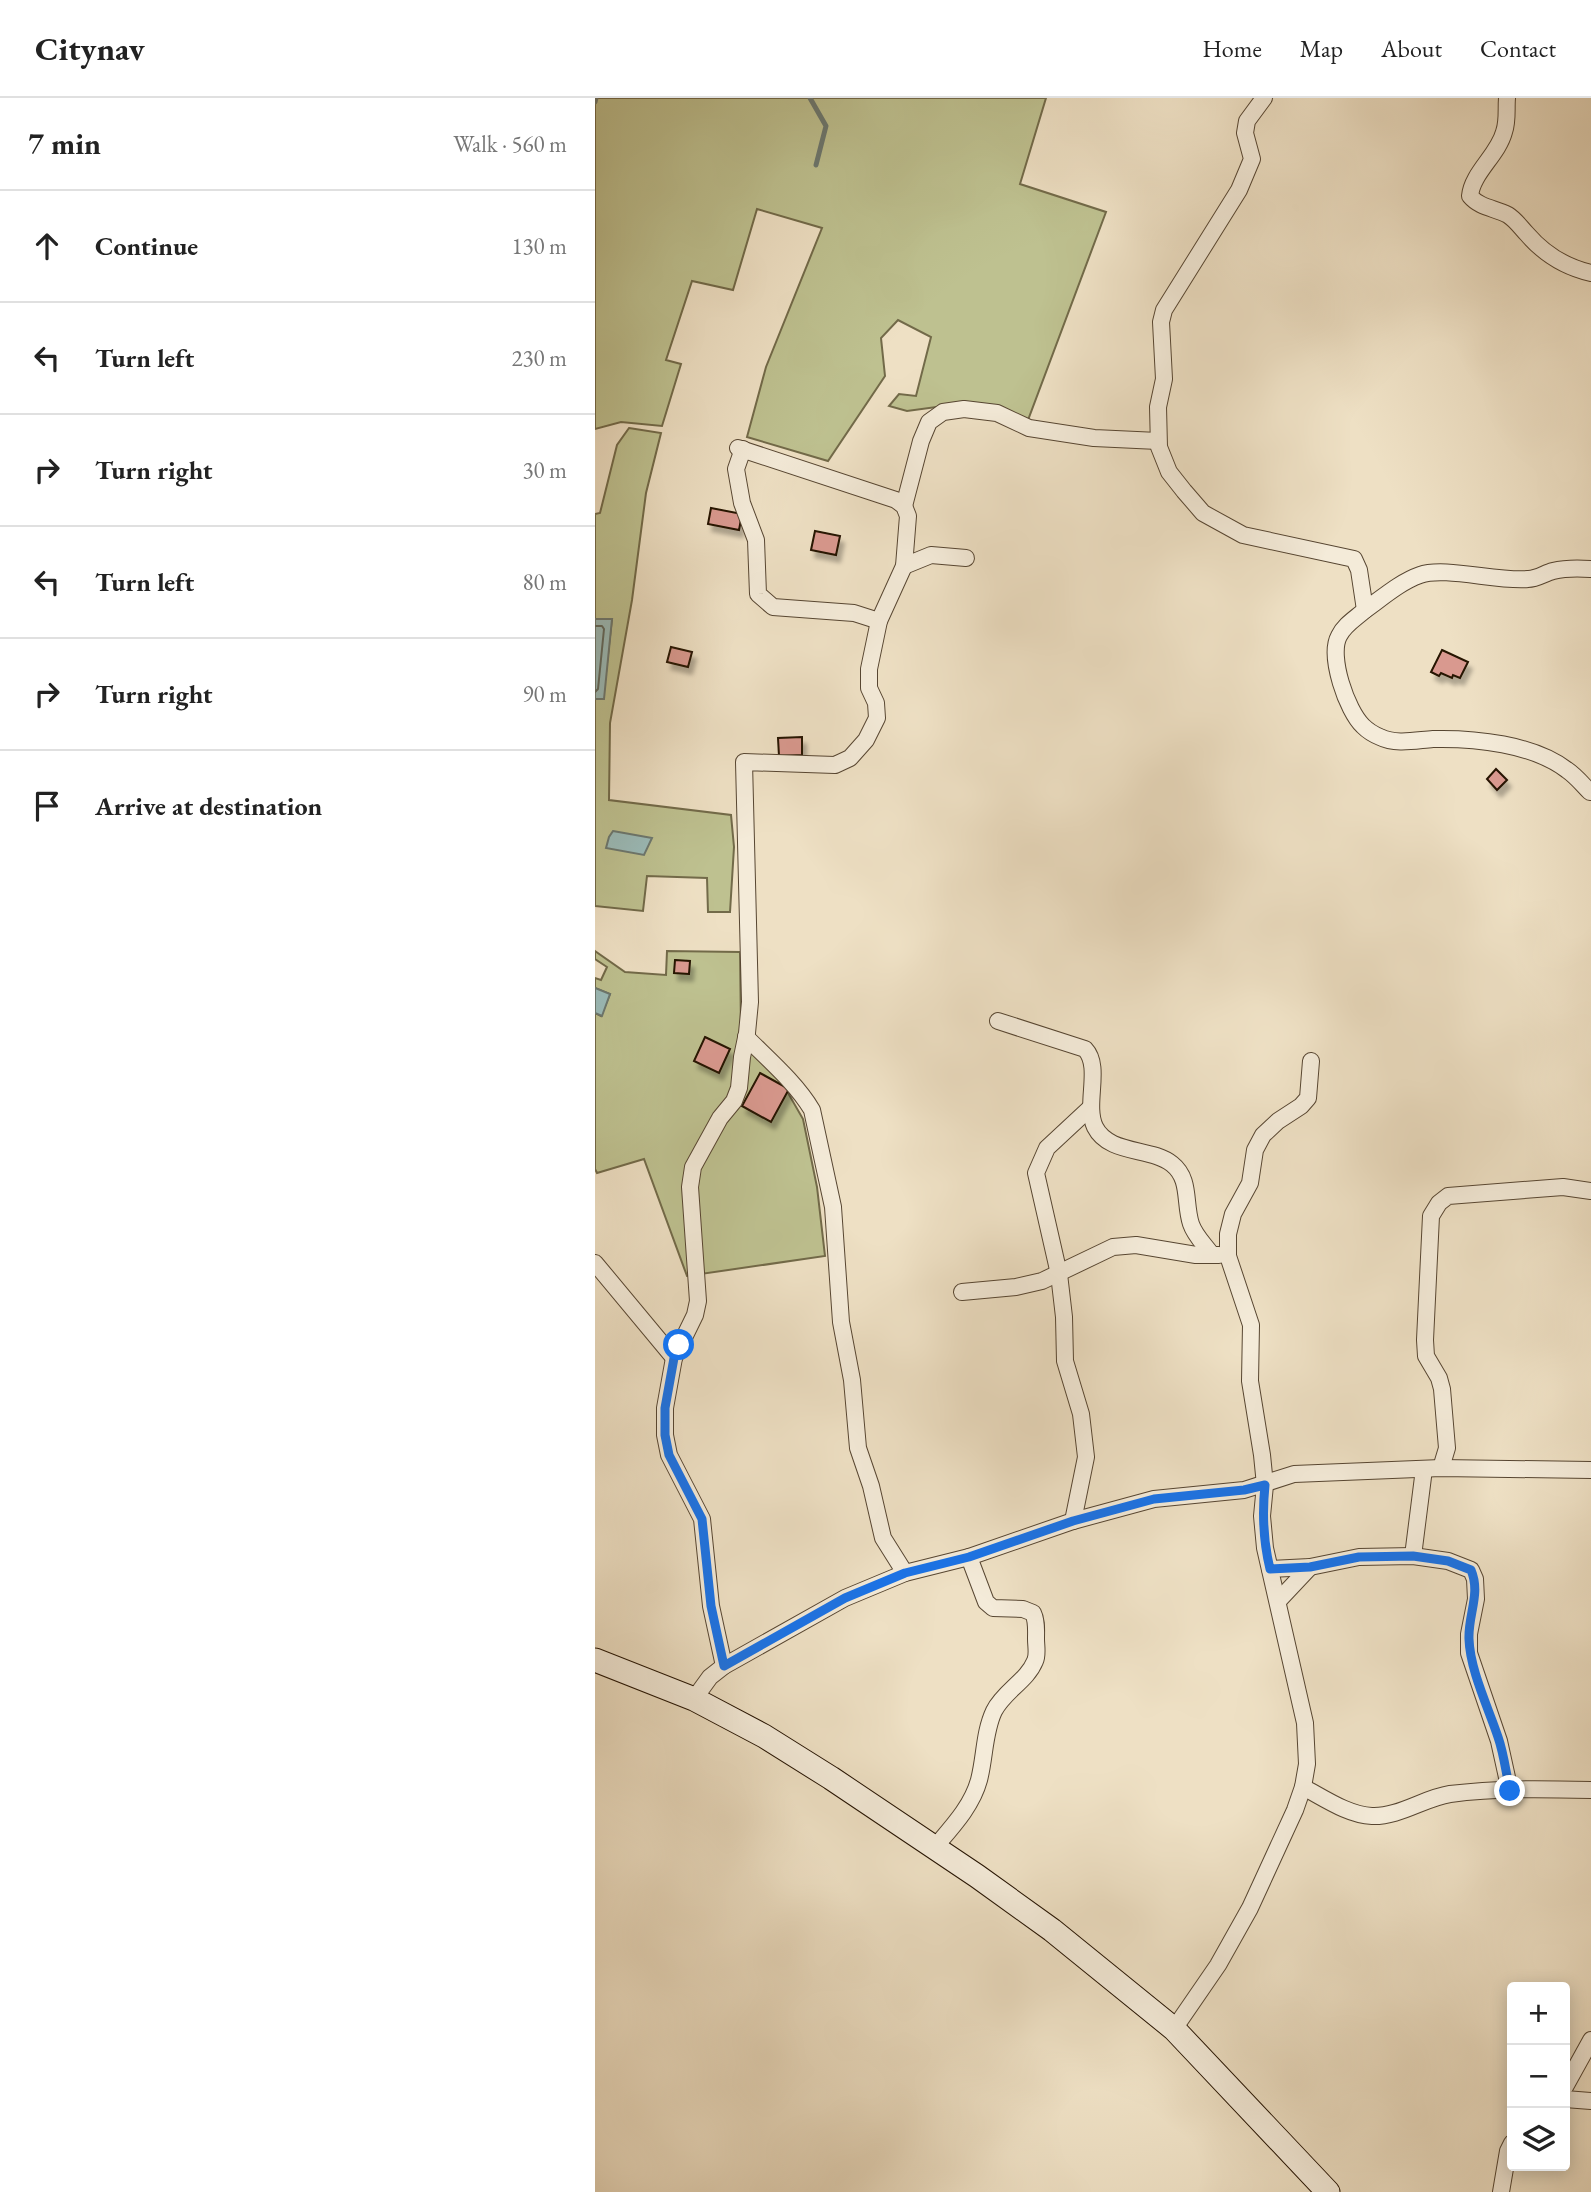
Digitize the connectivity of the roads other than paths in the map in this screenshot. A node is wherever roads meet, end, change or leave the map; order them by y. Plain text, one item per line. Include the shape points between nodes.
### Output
1 (1264, 98) edge
2 (1507, 98) edge
3 (1591, 273) edge
4 (1158, 441) junction
5 (904, 506) junction
6 (966, 558) dead end
7 (904, 566) junction
8 (1591, 569) edge
9 (1365, 610) junction
10 (879, 621) junction
11 (1590, 792) edge
12 (998, 1021) dead end
13 (746, 1037) junction
14 (1311, 1061) dead end
15 (1090, 1108) junction
16 (1591, 1191) edge
17 (1220, 1255) junction
18 (595, 1263) edge
19 (1059, 1274) junction
20 (962, 1292) dead end
21 (674, 1358) junction
22 (1441, 1468) junction
23 (1424, 1469) junction
24 (1591, 1470) edge
25 (1265, 1485) junction
26 (1073, 1521) junction
27 (1413, 1556) junction
28 (969, 1557) junction
29 (1310, 1567) junction
30 (1270, 1569) junction
31 (905, 1573) junction
32 (1278, 1601) junction
33 (595, 1660) edge
34 (724, 1666) junction
35 (694, 1699) junction
36 (1303, 1787) junction
37 (1591, 1790) edge
38 (1510, 1791) junction
39 (935, 1847) junction
40 (1174, 2029) junction
41 (1591, 2040) edge
42 (1570, 2078) edge
43 (1570, 2099) edge
44 (1591, 2101) edge
45 (1507, 2157) edge
46 (1328, 2192) edge
47 (1501, 2192) edge

1 - 4 street via 1247,121 1245,133 1252,159 1239,190 1164,310
2 - 3 street via 1504,132 1474,180 1470,196 1509,216 1542,251 1573,269
4 - 5 street via 1029,428 997,413 943,412 929,422 921,441
4 - 9 street via 1176,482 1203,513 1221,524 1243,535 1355,559
5 - 7 street via 908,516
5 - 10 street via 896,499 741,449 736,469 756,540 758,594 773,607 855,613
6 - 7 street via 931,555
7 - 10 street
8 - 9 street via 1509,580 1427,573
9 - 11 street via 1346,626 1335,648 1343,689 1363,726 1382,739 1474,740 1510,747 1567,769
10 - 13 street via 869,669 877,718 850,758 835,765 744,762 750,979
12 - 15 street via 1085,1049 1092,1065
13 - 21 street via 734,1101 693,1167 690,1187 698,1301
13 - 31 street via 812,1110 833,1207 841,1322 858,1448 883,1538
14 - 17 street via 1308,1098 1263,1135 1255,1150 1250,1183 1233,1214
15 - 17 street via 1096,1129 1107,1140 1170,1162 1181,1173 1192,1225
15 - 19 street via 1047,1148 1036,1173
16 - 22 street via 1563,1186 1448,1196 1431,1216 1425,1340 1426,1356 1441,1389 1447,1448
17 - 19 street via 1136,1245 1113,1247
17 - 25 street via 1251,1325 1251,1395
18 - 21 street
19 - 20 street via 1016,1287
19 - 26 street via 1065,1361 1081,1414 1086,1457
21 - 34 street via 665,1435 669,1455 702,1519 711,1606
22 - 23 street
22 - 24 street
23 - 25 street via 1294,1474
23 - 27 street
25 - 26 street via 1154,1499
25 - 30 street via 1262,1516
26 - 28 street
27 - 29 street via 1359,1557
27 - 38 street via 1463,1566 1475,1579 1469,1653 1499,1741
28 - 31 street
28 - 39 street via 986,1602 993,1608 1023,1609 1036,1617 1036,1660 994,1710 978,1783 965,1811
29 - 30 street
29 - 32 street
30 - 32 street
31 - 34 street via 845,1598
32 - 36 street via 1305,1723 1308,1755
33 - 35 street
34 - 35 street
35 - 39 street via 831,1777
36 - 38 street via 1353,1813 1374,1816 1448,1794
36 - 40 street via 1250,1908
37 - 38 street
39 - 40 street via 1052,1930
40 - 46 street
41 - 42 street
43 - 44 street
45 - 47 street

